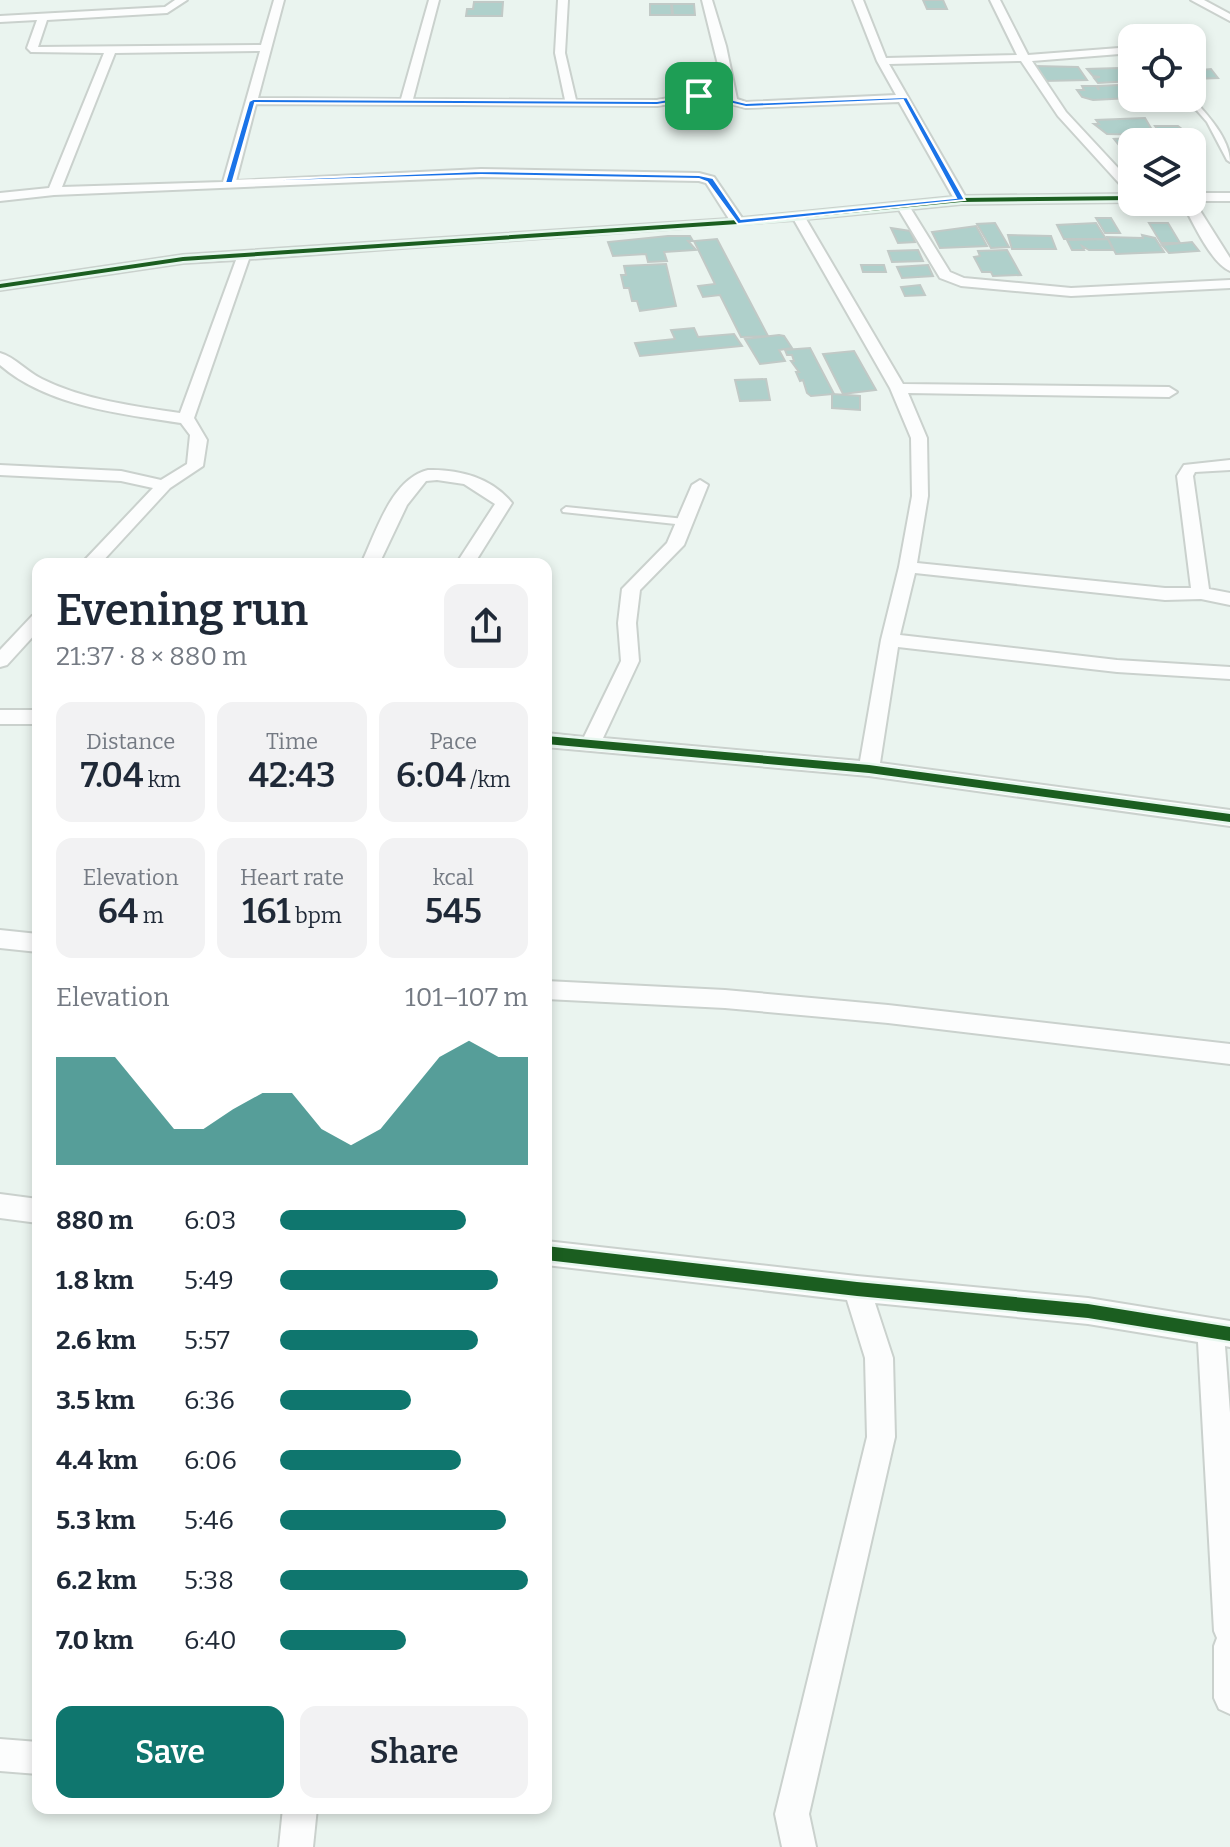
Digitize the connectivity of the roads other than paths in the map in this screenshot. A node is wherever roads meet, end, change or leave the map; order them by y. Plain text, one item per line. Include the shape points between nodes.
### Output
1 (182, 0) edge
2 (279, 0) edge
3 (434, 0) edge
4 (563, 0) edge
5 (707, 0) edge
6 (858, 0) edge
7 (995, 0) edge
8 (1196, 0) edge
9 (43, 17) junction
10 (1230, 18) edge
11 (0, 19) edge
12 (264, 48) junction
13 (111, 49) junction
14 (1118, 51) edge
15 (1024, 57) junction
16 (882, 61) junction
17 (728, 96) junction
18 (905, 98) junction
19 (253, 101) junction
20 (406, 102) junction
21 (571, 103) junction
22 (1202, 112) edge
23 (1230, 160) edge
24 (1118, 175) edge
25 (229, 183) junction
26 (54, 191) junction
27 (0, 197) edge
28 (1206, 197) edge
29 (1230, 197) edge
30 (1118, 198) edge
31 (961, 200) junction
32 (903, 206) junction
33 (797, 215) junction
34 (1196, 216) edge
35 (738, 222) junction
36 (244, 255) junction
37 (1230, 267) edge
38 (1230, 284) edge
39 (0, 286) edge
40 (0, 357) edge
41 (898, 388) junction
42 (1169, 392) dead end
43 (186, 419) junction
44 (1230, 465) edge
45 (0, 470) edge
46 (164, 485) junction
47 (700, 485) dead end
48 (566, 510) dead end
49 (685, 522) junction
50 (96, 558) edge
51 (373, 558) edge
52 (469, 558) edge
53 (908, 567) junction
54 (1201, 593) junction
55 (1230, 599) edge
56 (32, 626) edge
57 (890, 640) junction
58 (0, 661) edge
59 (1230, 673) edge
60 (0, 717) edge
61 (32, 717) edge
62 (552, 741) edge
63 (590, 745) junction
64 (869, 769) junction
65 (1230, 818) edge
66 (32, 943) edge
67 (3, 945) edge
68 (552, 990) edge
69 (1230, 1054) edge
70 (0, 1206) edge
71 (32, 1210) edge
72 (552, 1254) edge
73 (857, 1289) junction
74 (1221, 1333) edge
75 (1230, 1631) edge
76 (1230, 1646) edge
77 (1230, 1698) edge
78 (0, 1755) edge
79 (32, 1758) edge
80 (299, 1814) edge
81 (296, 1847) edge
82 (799, 1847) edge

1 - 9 street via 167,10
2 - 12 street
3 - 20 street
4 - 21 street via 560,53
5 - 17 street
6 - 16 street
7 - 15 street
8 - 10 street
9 - 11 street
9 - 13 street via 35,50
12 - 13 street
12 - 19 street
13 - 26 street
14 - 15 street
15 - 16 street
15 - 24 street via 1062,114
16 - 18 street
17 - 18 street via 746,105
17 - 21 street
18 - 31 street
19 - 20 street
19 - 25 street
20 - 21 street
22 - 23 lane
25 - 26 street
25 - 35 street via 496,173 699,177 710,180
26 - 27 street
28 - 29 street
30 - 31 street
31 - 32 street
32 - 33 street
32 - 38 street via 945,275 961,282 1071,292
33 - 35 street
33 - 41 street
34 - 37 street
35 - 36 street
36 - 39 street
36 - 43 street
40 - 43 street via 49,390
41 - 42 street
41 - 53 street via 919,438 920,496
43 - 46 street via 197,429 200,443 195,466
44 - 54 street via 1190,468 1185,476
45 - 46 street via 121,476
46 - 50 street
47 - 49 street
48 - 49 lane
49 - 63 street via 675,545 631,589 630,661
51 - 52 street via 408,490 421,477 435,475 463,478 492,490 504,503
53 - 54 street via 1165,594
53 - 57 street
54 - 55 street
56 - 58 street
57 - 59 street
57 - 64 street
60 - 61 street
62 - 63 street
63 - 64 street
64 - 65 street
66 - 67 street
68 - 69 street via 888,1014
70 - 71 street
72 - 73 street
73 - 74 street via 1088,1311
73 - 82 street via 879,1358 881,1437 792,1814
74 - 75 street via 1211,1366
76 - 77 street
78 - 79 street
80 - 81 street

